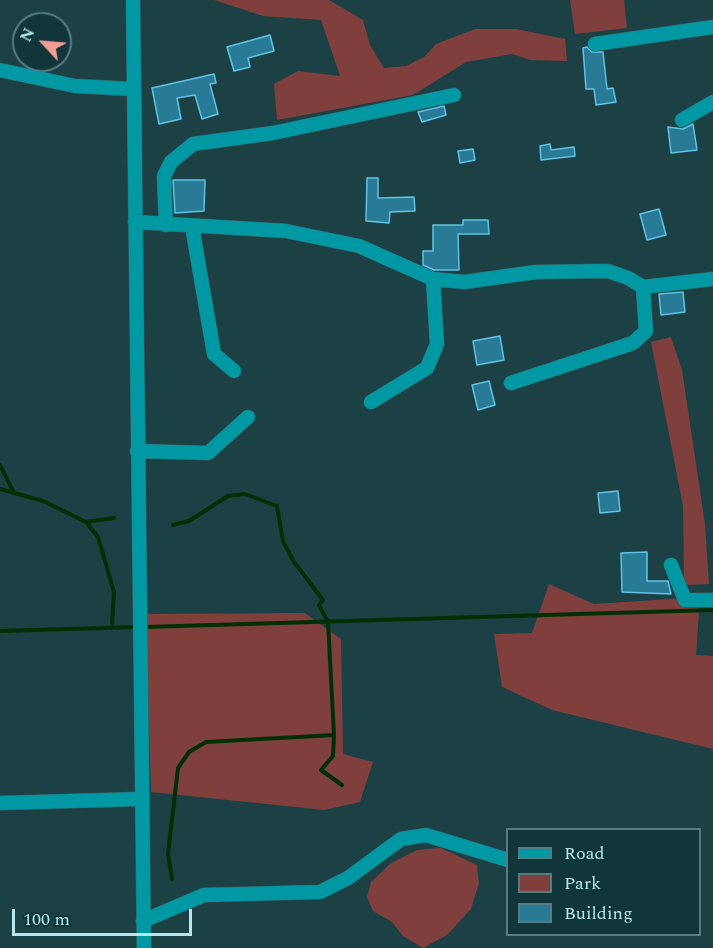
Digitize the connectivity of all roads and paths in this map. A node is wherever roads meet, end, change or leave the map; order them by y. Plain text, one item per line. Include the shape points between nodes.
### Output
1 (133, 0) edge
2 (713, 27) edge
3 (595, 44) dead end
4 (0, 70) edge
5 (134, 89) junction
6 (454, 95) dead end
7 (713, 102) edge
8 (682, 120) dead end
9 (135, 222) junction
10 (166, 225) junction
11 (192, 226) junction
12 (434, 279) junction
13 (713, 279) edge
14 (643, 287) junction
15 (234, 371) dead end
16 (511, 383) dead end
17 (371, 402) dead end
18 (248, 417) dead end
19 (137, 451) junction
20 (671, 565) dead end
21 (713, 600) edge
22 (140, 799) junction
23 (0, 803) edge
24 (506, 860) edge
25 (143, 921) junction
26 (144, 948) edge

1 - 5 street
2 - 3 street
4 - 5 street via 75,86
5 - 9 street
6 - 10 street via 273,133 194,144 171,162 164,176
7 - 8 street
9 - 10 street
9 - 19 street
10 - 11 street
11 - 12 street via 286,231 359,246
11 - 15 street via 214,354
12 - 14 street via 464,282 536,272 596,271 628,278
12 - 17 street via 437,344 427,368
13 - 14 street
14 - 16 street via 646,331 633,343
18 - 19 street via 208,453
19 - 22 street
20 - 21 street via 685,600
22 - 23 street
22 - 25 street
24 - 25 street via 426,835 401,839 348,878 320,892 204,895
25 - 26 street

